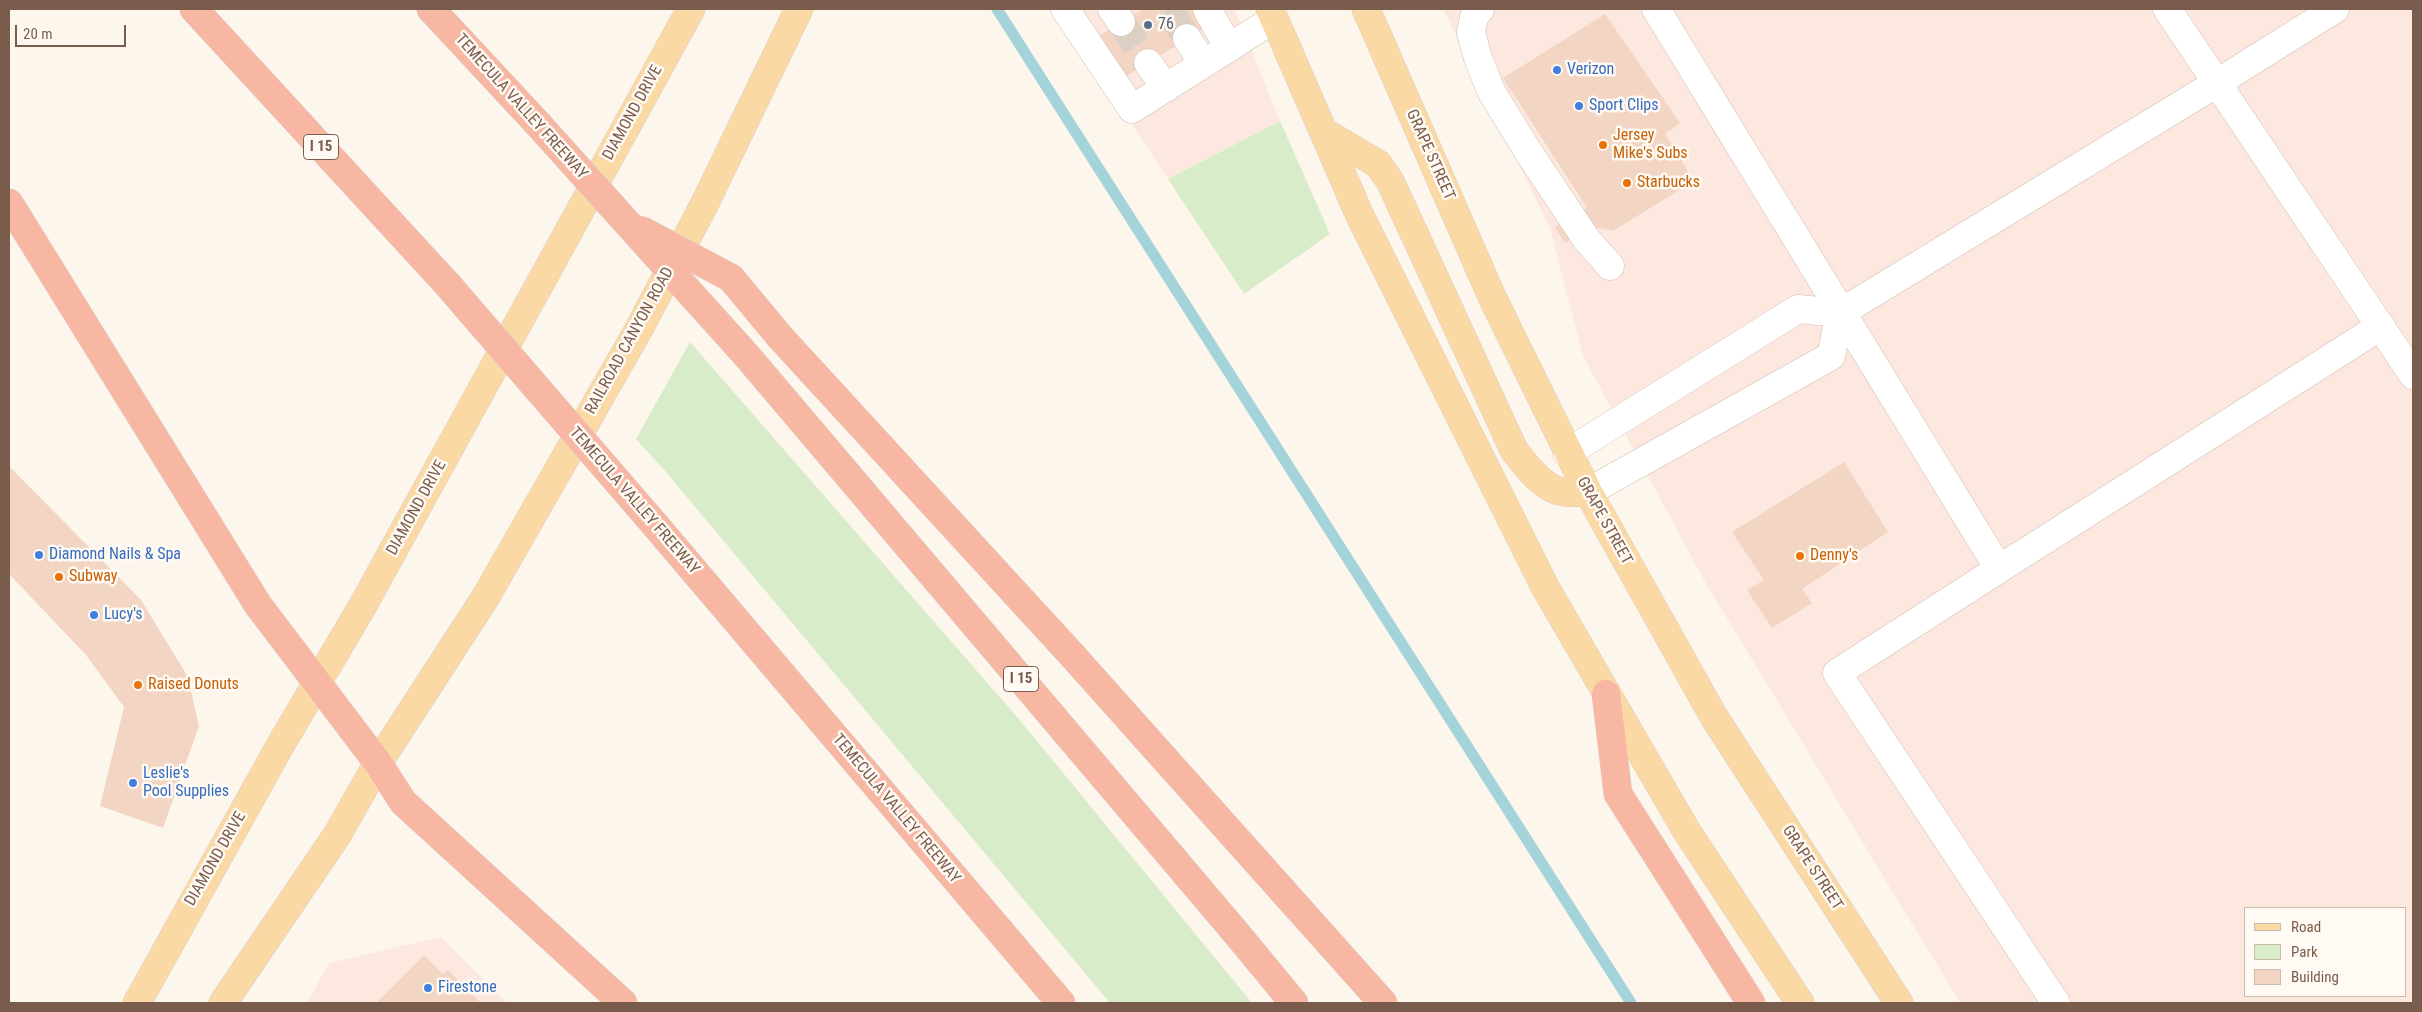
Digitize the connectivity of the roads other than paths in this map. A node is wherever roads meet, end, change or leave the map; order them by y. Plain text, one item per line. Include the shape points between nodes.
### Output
1 (194, 9) edge
2 (431, 9) edge
3 (691, 9) edge
4 (799, 9) edge
5 (1065, 9) edge
6 (1207, 9) edge
7 (1366, 9) edge
8 (1480, 9) edge
9 (1656, 9) edge
10 (2167, 9) edge
11 (2335, 9) edge
12 (1272, 14) edge
13 (1187, 38) tunnel mouth
14 (1229, 48) junction
15 (1148, 62) tunnel mouth
16 (1203, 64) junction
17 (2217, 84) junction
18 (1166, 88) junction
19 (1324, 132) junction
20 (9, 203) edge
21 (623, 221) junction
22 (1610, 266) dead end
23 (1840, 312) junction
24 (2380, 326) junction
25 (2413, 375) edge
26 (1567, 453) junction
27 (1588, 492) junction
28 (2000, 569) junction
29 (318, 683) junction
30 (1606, 694) junction
31 (378, 763) junction
32 (226, 1002) edge
33 (137, 1003) edge
34 (623, 1003) edge
35 (1061, 1003) edge
36 (1294, 1003) edge
37 (1383, 1003) edge
38 (1751, 1003) edge
39 (1800, 1003) edge
40 (1898, 1003) edge
41 (2056, 1003) edge

1 - 35 highway, TEMECULA VALLEY FREEWAY / I 15, bridge via 448,285
2 - 21 highway, TEMECULA VALLEY FREEWAY / I 15, bridge
3 - 29 main road, DIAMOND DRIVE
4 - 31 main road, RAILROAD CANYON ROAD via 705,203 638,329 485,598
5 - 18 lane via 1132,109
6 - 14 lane
7 - 26 main road, GRAPE STREET via 1492,297
8 - 22 lane via 1474,17 1471,34 1492,91 1529,153 1588,240
9 - 23 lane
10 - 17 lane
11 - 17 lane
12 - 14 lane
12 - 19 main road
13 - 16 lane
14 - 16 lane
15 - 18 lane
16 - 18 lane
17 - 23 lane
17 - 24 lane
19 - 27 main road via 1378,164 1390,181 1514,450 1527,467 1547,484 1562,492
19 - 30 main road via 1360,216 1545,587
20 - 29 highway via 258,605
21 - 36 highway, TEMECULA VALLEY FREEWAY / I 15, bridge via 748,356
21 - 37 highway, bridge via 732,278 780,337 1072,655
23 - 26 lane via 1798,310
23 - 27 lane via 1831,356
23 - 28 lane
24 - 25 lane
24 - 28 lane
26 - 27 main road, GRAPE STREET
27 - 40 main road, GRAPE STREET via 1714,717
28 - 41 lane via 1837,673
29 - 31 highway
29 - 33 main road, DIAMOND DRIVE
30 - 38 highway via 1618,794
30 - 39 main road via 1686,830
31 - 32 main road via 336,835
31 - 34 highway via 403,802

